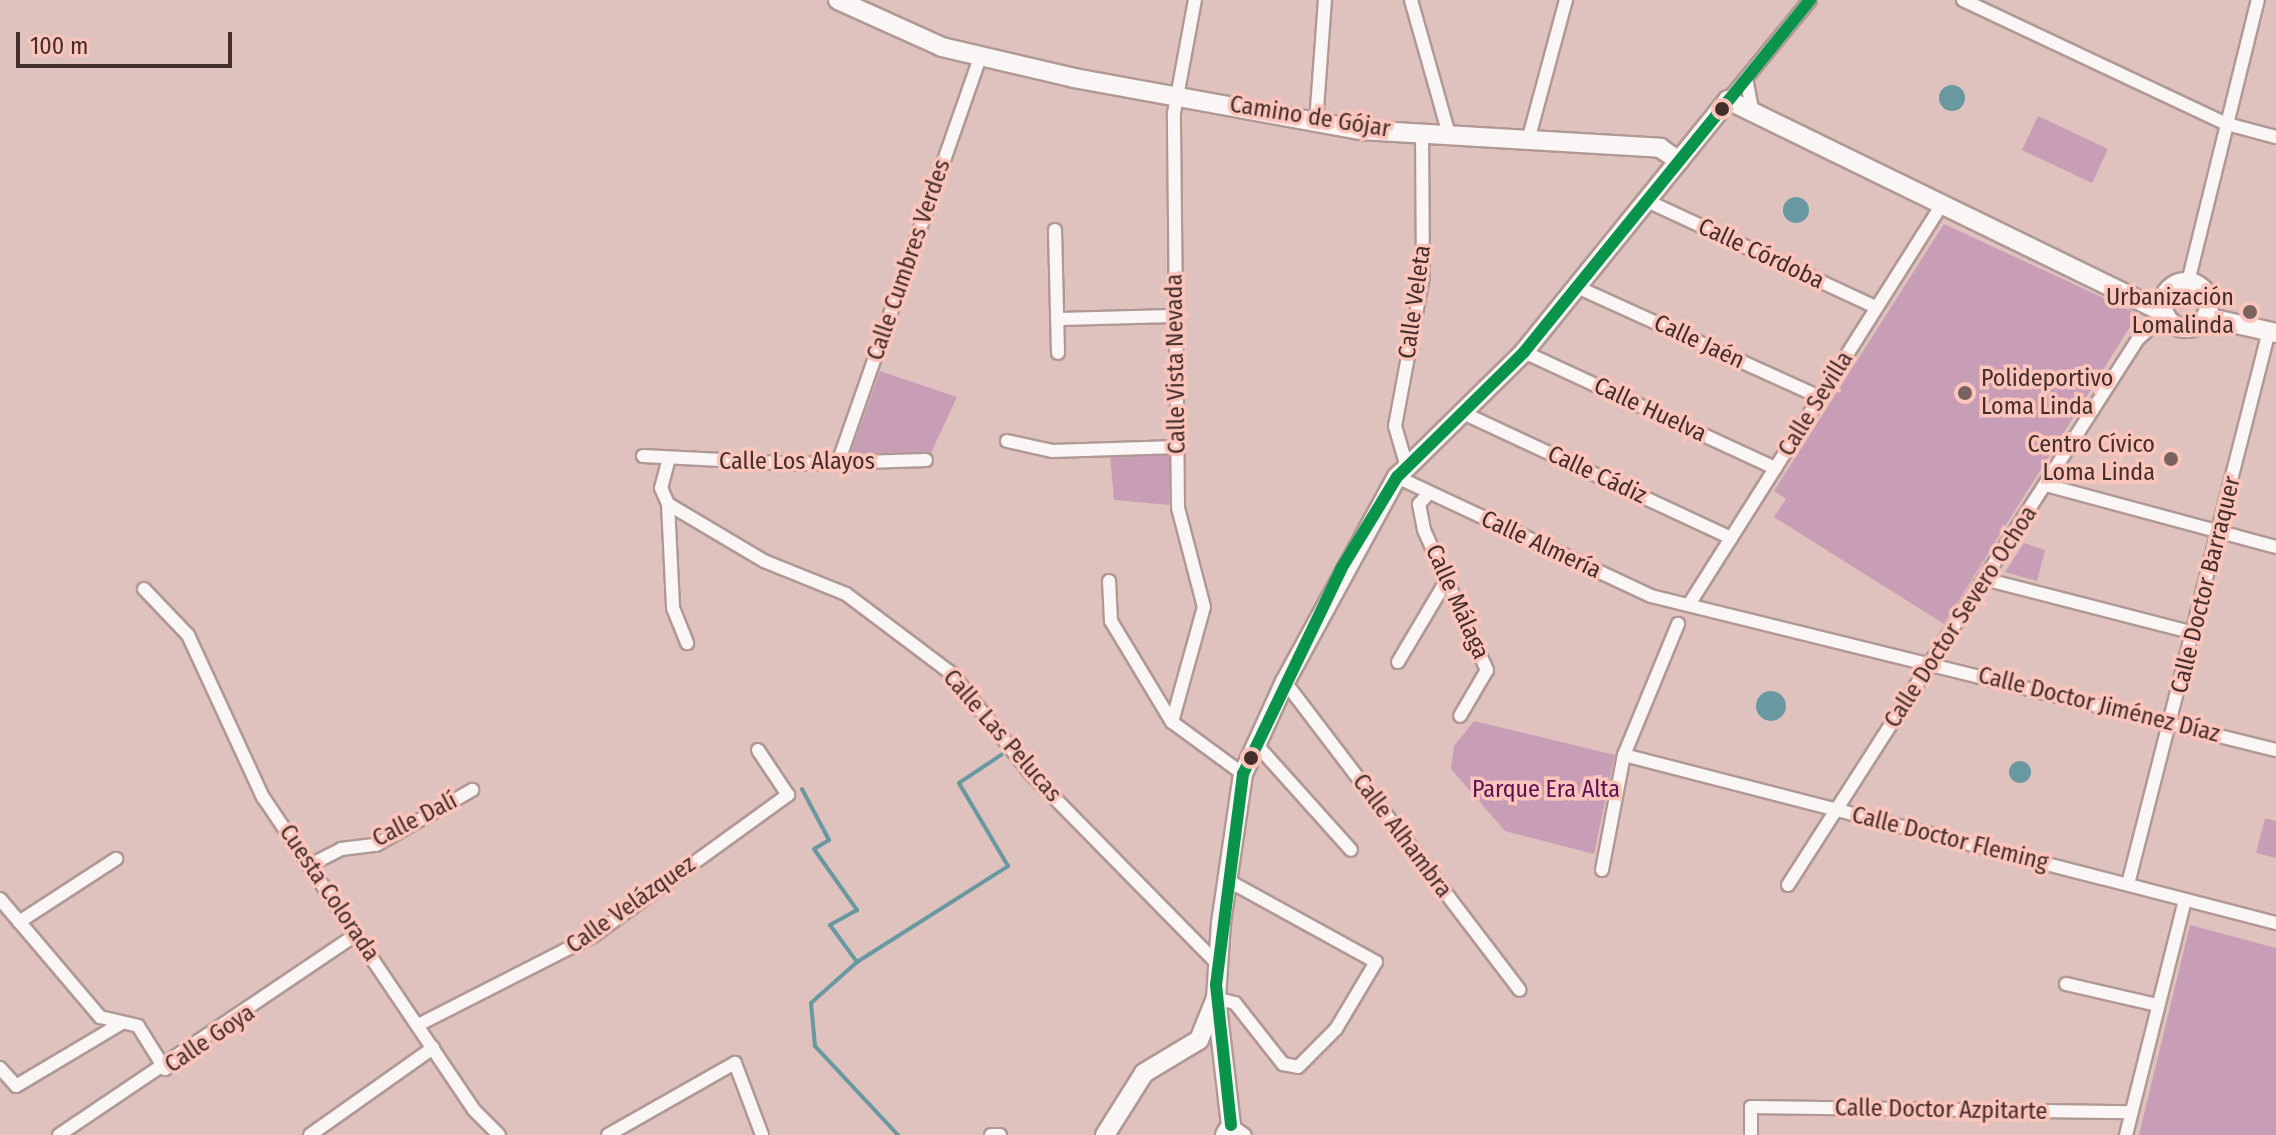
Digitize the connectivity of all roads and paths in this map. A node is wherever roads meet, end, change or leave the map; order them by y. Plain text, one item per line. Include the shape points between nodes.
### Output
1 (838, 0) edge
2 (1195, 0) edge
3 (1325, 0) edge
4 (1411, 0) edge
5 (1566, 0) edge
6 (1810, 0) edge
7 (1963, 0) edge
8 (2258, 0) edge
9 (980, 58) junction
10 (1746, 78) junction
11 (1177, 94) junction
12 (1725, 104) junction
13 (1753, 117) junction
14 (1316, 122) junction
15 (2227, 124) junction
16 (1422, 133) junction
17 (1449, 134) junction
18 (1529, 137) junction
19 (2276, 137) edge
20 (1679, 161) junction
21 (1645, 200) junction
22 (1941, 206) junction
23 (1055, 230) dead end
24 (2188, 282) junction
25 (1577, 287) junction
26 (2119, 288) junction
27 (2169, 289) junction
28 (1876, 307) junction
29 (2164, 313) junction
30 (1175, 316) junction
31 (2206, 317) junction
32 (1057, 319) junction
33 (2273, 332) edge
34 (1524, 352) junction
35 (1058, 353) dead end
36 (1820, 397) junction
37 (1463, 413) junction
38 (1007, 441) dead end
39 (1177, 447) junction
40 (643, 456) dead end
41 (926, 460) dead end
42 (668, 462) junction
43 (838, 463) junction
44 (1775, 468) junction
45 (1404, 477) junction
46 (2046, 485) junction
47 (1429, 493) junction
48 (668, 504) junction
49 (1424, 530) junction
50 (2218, 532) junction
51 (1731, 538) junction
52 (2276, 547) edge
53 (1984, 579) junction
54 (1109, 581) dead end
55 (1446, 581) junction
56 (144, 589) dead end
57 (1690, 603) junction
58 (1678, 624) dead end
59 (2194, 633) junction
60 (687, 643) dead end
61 (1398, 662) dead end
62 (1931, 663) junction
63 (1285, 682) junction
64 (1460, 716) dead end
65 (1172, 722) junction
66 (2171, 723) junction
67 (1256, 744) junction
68 (758, 750) dead end
69 (2276, 750) edge
70 (1624, 755) junction
71 (1243, 774) junction
72 (472, 790) dead end
73 (1838, 810) junction
74 (1351, 850) dead end
75 (116, 859) dead end
76 (312, 864) junction
77 (1602, 870) dead end
78 (1227, 880) junction
79 (2128, 884) junction
80 (1788, 885) dead end
81 (0, 899) edge
82 (2185, 900) junction
83 (19, 922) junction
84 (2276, 923) edge
85 (356, 935) junction
86 (1219, 965) junction
87 (2066, 984) dead end
88 (1520, 990) dead end
89 (1216, 998) junction
90 (2157, 1005) junction
91 (120, 1024) junction
92 (418, 1025) junction
93 (433, 1048) junction
94 (0, 1068) edge
95 (165, 1069) junction
96 (2131, 1112) junction
97 (1234, 1132) edge
98 (59, 1135) edge
99 (310, 1135) edge
100 (499, 1135) edge
101 (608, 1135) edge
102 (762, 1135) edge
103 (1105, 1135) edge
104 (1751, 1135) edge
105 (2126, 1135) edge

1 - 9 street, Camino de Gójar via 942,47
2 - 11 street, Calle Vista Nevada
3 - 14 street
4 - 17 street
5 - 18 street
6 - 10 street
7 - 15 street
8 - 15 street
9 - 11 street, Camino de Gójar
9 - 43 street, Calle Cumbres Verdes
10 - 12 street
10 - 13 street
11 - 14 street, Camino de Gójar
11 - 30 street, Calle Vista Nevada
12 - 13 street
12 - 20 street
13 - 22 street
14 - 16 street, Camino de Gójar
15 - 19 street
15 - 24 street
16 - 17 street, Camino de Gójar
16 - 45 street, Calle Veleta via 1423,276 1395,426
17 - 18 street, Camino de Gójar
18 - 20 street, Camino de Gójar via 1660,148
20 - 21 street
21 - 25 street
21 - 28 street, Calle Córdoba
22 - 26 street
22 - 28 street, Calle Sevilla
23 - 32 street
24 - 27 street
24 - 31 street via 2206,294
25 - 34 street
25 - 36 street, Calle Jaén
26 - 27 street
26 - 29 street
27 - 29 street
28 - 36 street, Calle Sevilla
29 - 31 street via 2181,328
29 - 46 street, Calle Doctor Severo Ochoa via 2138,339
30 - 32 street
30 - 39 street, Calle Vista Nevada
31 - 33 street
32 - 35 street
33 - 50 street, Calle Doctor Barraquer
34 - 37 street
34 - 44 street, Calle Huelva
36 - 44 street, Calle Sevilla
37 - 45 street
37 - 51 street, Calle Cádiz
38 - 39 street via 1052,451
39 - 65 street, Calle Vista Nevada via 1178,508 1204,607
40 - 42 street, Calle Los Alayos
41 - 43 street, Calle Los Alayos
42 - 43 street, Calle Los Alayos
42 - 48 street via 661,488
44 - 51 street, Calle Sevilla
45 - 47 street, Calle Almería
45 - 49 street, Calle Málaga
45 - 63 street
46 - 50 street
46 - 53 street, Calle Doctor Severo Ochoa
47 - 49 street, Calle Málaga via 1419,504
47 - 57 street, Calle Almería via 1651,596
48 - 60 street via 671,595
48 - 86 street, Calle Las Pelucas via 764,561 846,594 908,637 961,684 1031,774 1153,906
49 - 55 street, Calle Málaga
50 - 52 street
50 - 59 street, Calle Doctor Barraquer
51 - 57 street, Calle Sevilla
53 - 59 street
53 - 62 street, Calle Doctor Severo Ochoa
54 - 65 street via 1111,621
55 - 61 street
55 - 64 street, Calle Málaga via 1487,670
56 - 76 street, Cuesta Colorada via 188,635 263,797
57 - 62 street, Calle Doctor Jiménez Díaz
58 - 70 street
59 - 66 street, Calle Doctor Barraquer
62 - 66 street, Calle Doctor Jiménez Díaz
62 - 73 street, Calle Doctor Severo Ochoa
63 - 67 street
63 - 88 street, Calle Alhambra
65 - 71 street
66 - 69 street, Calle Doctor Jiménez Díaz
66 - 79 street, Calle Doctor Barraquer
67 - 71 street
67 - 74 street
68 - 92 street, Calle Velázquez via 788,795 593,936
70 - 73 street, Calle Doctor Fleming
70 - 77 street
71 - 78 street
72 - 76 street, Calle Dalí via 376,845 341,849
73 - 79 street, Calle Doctor Fleming
73 - 80 street, Calle Doctor Severo Ochoa
75 - 83 street
76 - 85 street, Cuesta Colorada
78 - 86 street
78 - 89 street via 1376,962 1336,1029 1298,1067 1283,1064 1235,1003
79 - 82 street, Calle Doctor Fleming
81 - 83 street
82 - 84 street, Calle Doctor Fleming
82 - 90 street
83 - 91 street via 100,1017
85 - 92 street, Cuesta Colorada
85 - 95 street, Calle Goya
86 - 89 street
87 - 90 street
89 - 97 street
89 - 103 street via 1199,1040 1144,1073
90 - 96 street
91 - 94 street via 16,1086
91 - 95 street via 138,1026
92 - 93 street, Cuesta Colorada
93 - 99 street
93 - 100 street, Cuesta Colorada
95 - 98 street, Calle Goya
96 - 104 street, Calle Doctor Azpitarte via 1751,1107
96 - 105 street
101 - 102 street via 735,1063

